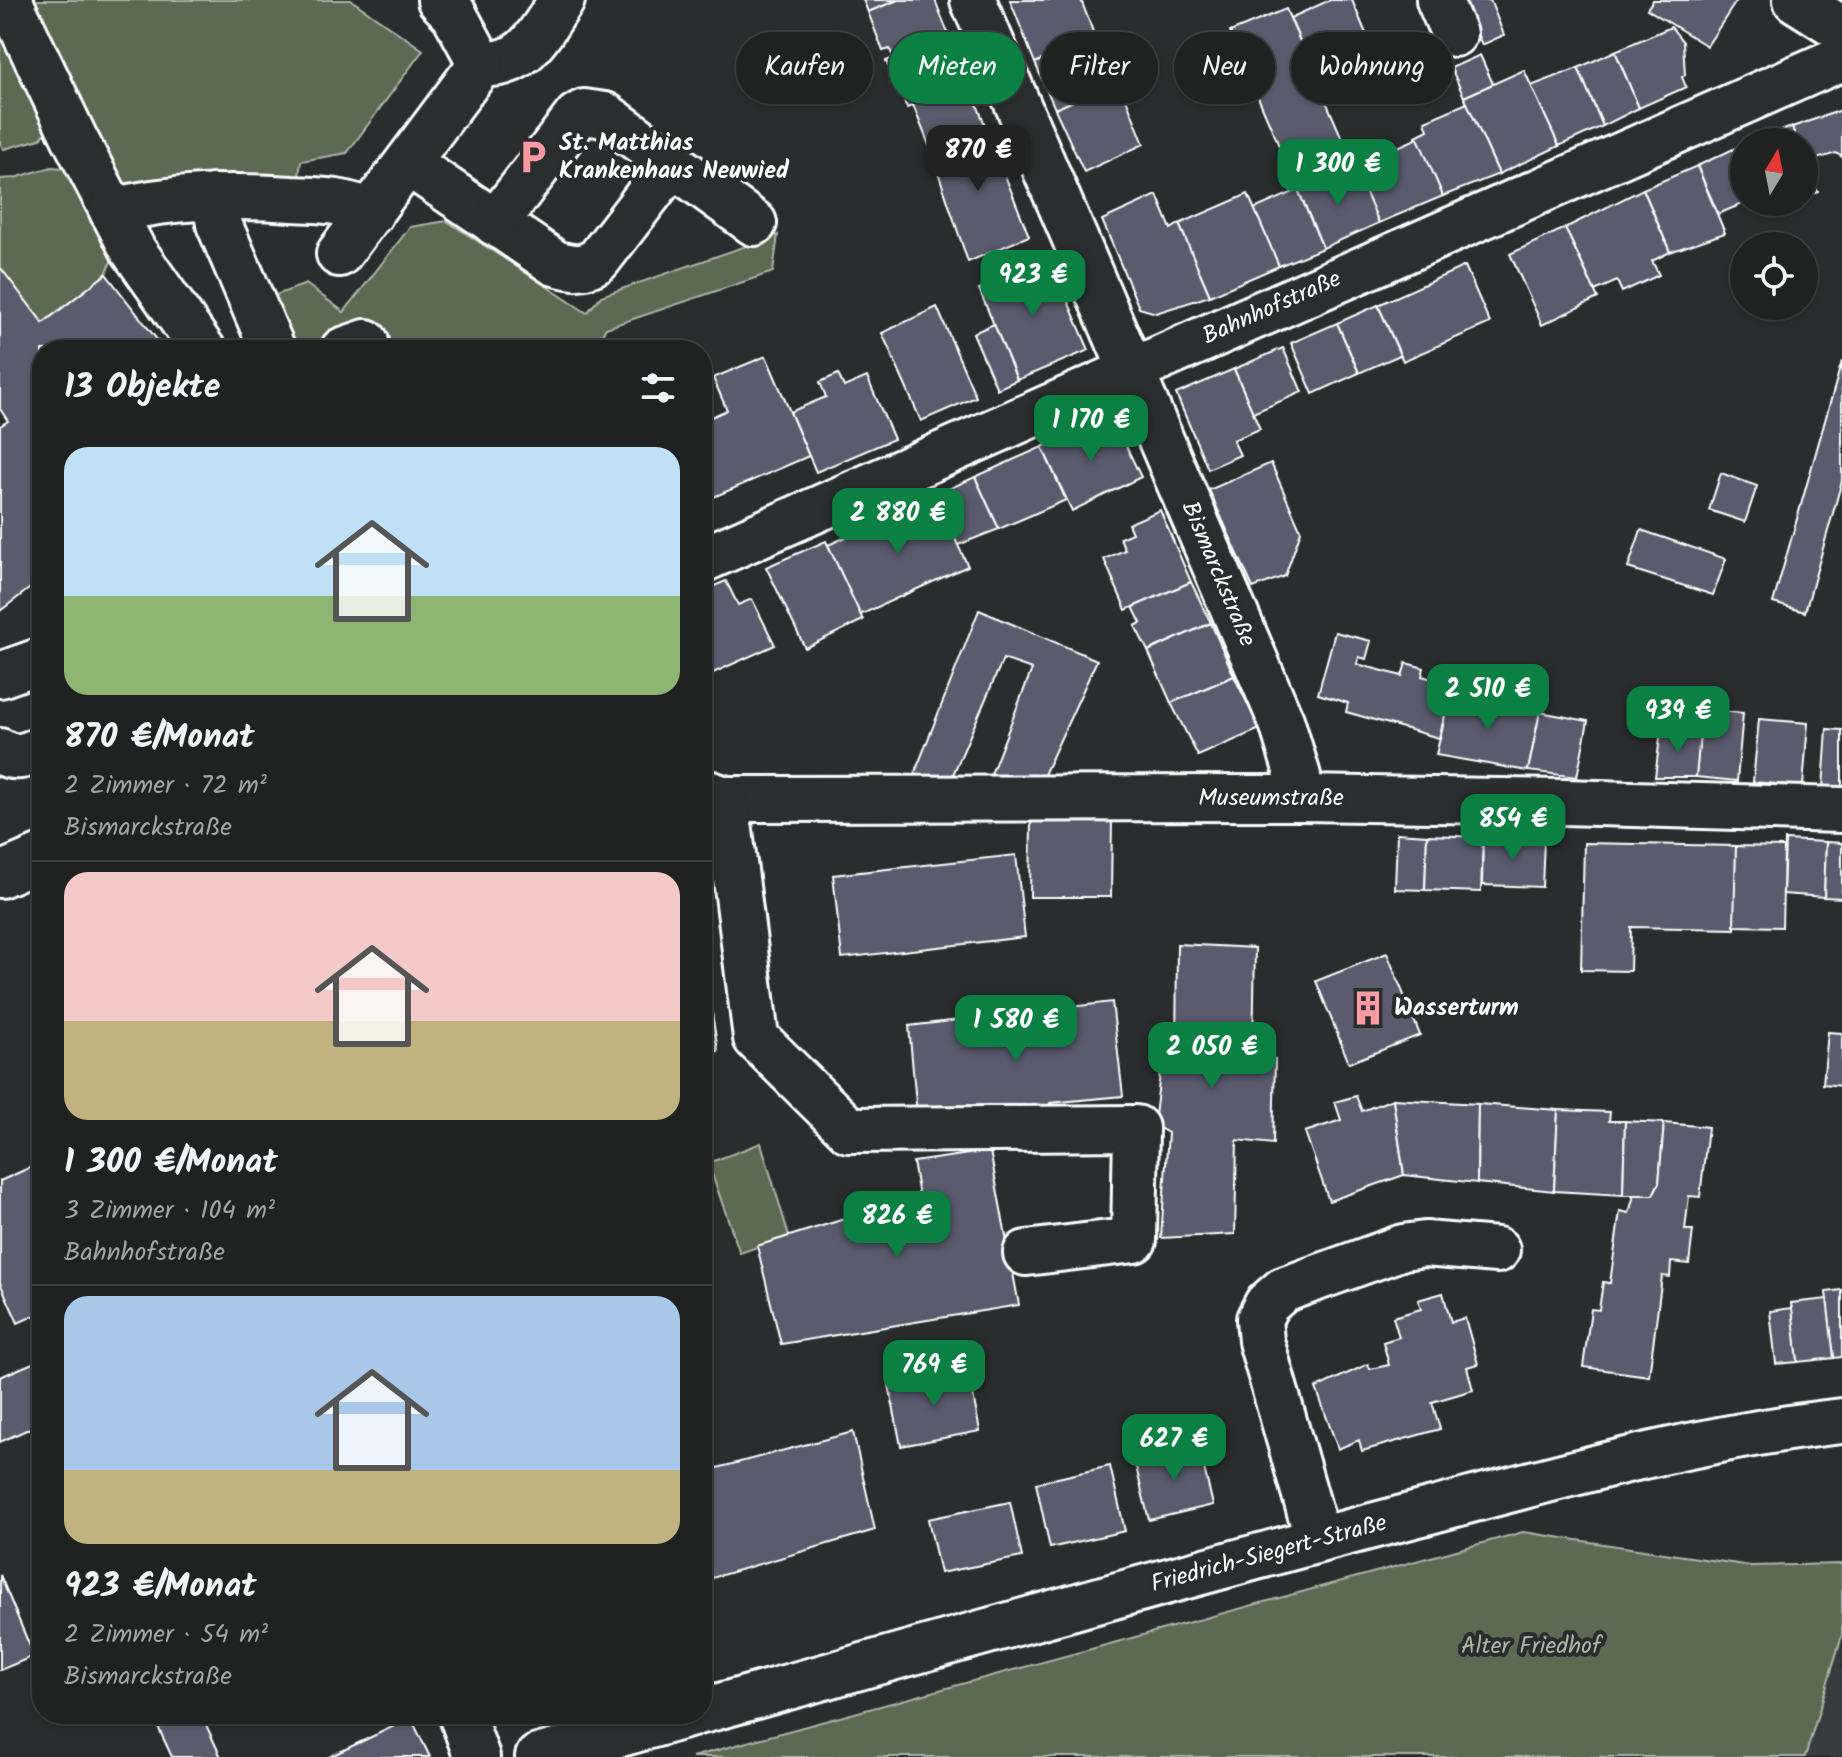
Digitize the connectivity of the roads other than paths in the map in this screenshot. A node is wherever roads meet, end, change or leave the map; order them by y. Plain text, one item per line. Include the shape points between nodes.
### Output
1 (9, 0) edge
2 (562, 0) edge
3 (973, 0) edge
4 (1796, 0) edge
5 (446, 2) edge
6 (1842, 29) edge
7 (1842, 58) edge
8 (481, 64) junction
9 (408, 163) junction
10 (672, 164) junction
11 (214, 197) junction
12 (112, 211) junction
13 (371, 213) junction
14 (495, 223) junction
15 (754, 223) dead end
16 (339, 254) dead end
17 (196, 340) edge
18 (269, 340) edge
19 (1131, 370) junction
20 (712, 556) edge
21 (32, 664) edge
22 (0, 675) edge
23 (0, 751) edge
24 (32, 753) edge
25 (714, 795) edge
26 (1299, 798) junction
27 (1842, 810) edge
28 (32, 861) edge
29 (0, 875) edge
30 (1497, 1250) dead end
31 (1026, 1253) dead end
32 (1842, 1421) edge
33 (1318, 1540) junction
34 (712, 1708) edge
35 (465, 1724) edge
36 (656, 1724) edge
37 (477, 1757) edge
38 (538, 1757) edge

1 - 12 street
2 - 8 street via 522,53 510,62
3 - 19 street, Bismarckstraße
4 - 6 street
5 - 8 street
7 - 19 street, Bahnhofstraße
8 - 9 street
9 - 13 street
9 - 14 street
10 - 14 street via 598,260 585,268 555,263
10 - 14 street via 605,115 584,112
10 - 15 street
11 - 12 street
11 - 13 street via 340,202
11 - 18 street via 219,224
12 - 17 street via 150,278
13 - 16 street
19 - 20 street, Bahnhofstraße
19 - 26 street, Bismarckstraße via 1282,723
21 - 22 street
23 - 24 street via 22,757
25 - 26 street, Museumstraße
25 - 31 street via 756,1038 849,1130 1136,1128 1134,1240
26 - 27 street, Museumstraße
28 - 29 street
30 - 33 street via 1403,1247 1283,1290 1267,1304 1259,1319 1261,1341
32 - 33 street, Friedrich-Siegert-Straße via 1718,1438
33 - 34 street, Friedrich-Siegert-Straße
35 - 37 street
36 - 38 street

